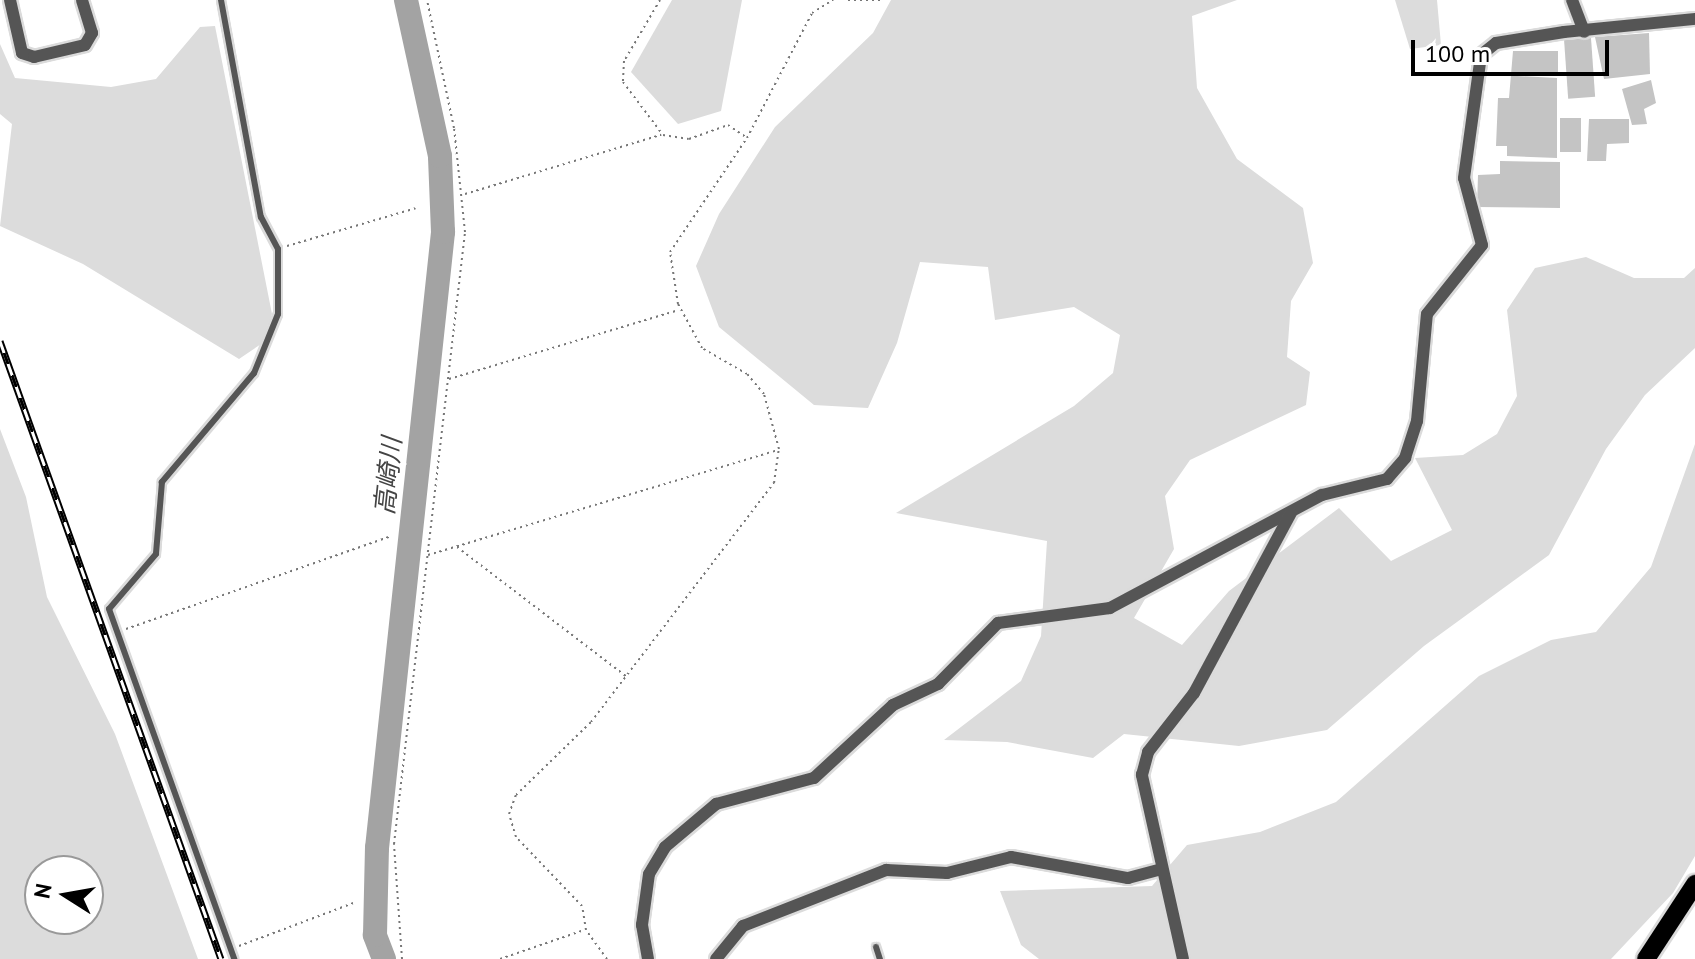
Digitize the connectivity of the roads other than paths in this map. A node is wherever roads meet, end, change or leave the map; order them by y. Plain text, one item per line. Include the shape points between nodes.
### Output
1 (10, 0) edge
2 (82, 0) edge
3 (221, 0) edge
4 (1572, 0) edge
5 (1695, 19) edge
6 (1584, 32) junction
7 (1292, 511) junction
8 (1162, 869) junction
9 (1695, 884) edge
10 (876, 947) dead end
11 (234, 959) edge
12 (648, 959) edge
13 (716, 959) edge
14 (880, 959) edge
15 (1183, 959) edge
16 (1646, 959) edge

1 - 2 street via 22,53 34,57 85,45 92,33
3 - 11 lane via 261,217 278,249 281,290 272,336 232,403 162,482 156,554 110,601
4 - 6 street
5 - 6 street
6 - 7 street via 1496,43 1481,55 1464,178 1482,245 1427,314 1417,421 1405,458 1387,479 1322,495
7 - 8 street via 1194,693 1148,752 1144,807
7 - 12 street via 1110,608 998,623 938,684 893,705 814,778 716,804 673,838 649,874 642,925
8 - 13 street via 1128,878 1011,857 947,873 886,870 743,926
8 - 15 street
9 - 16 main road
10 - 14 lane

